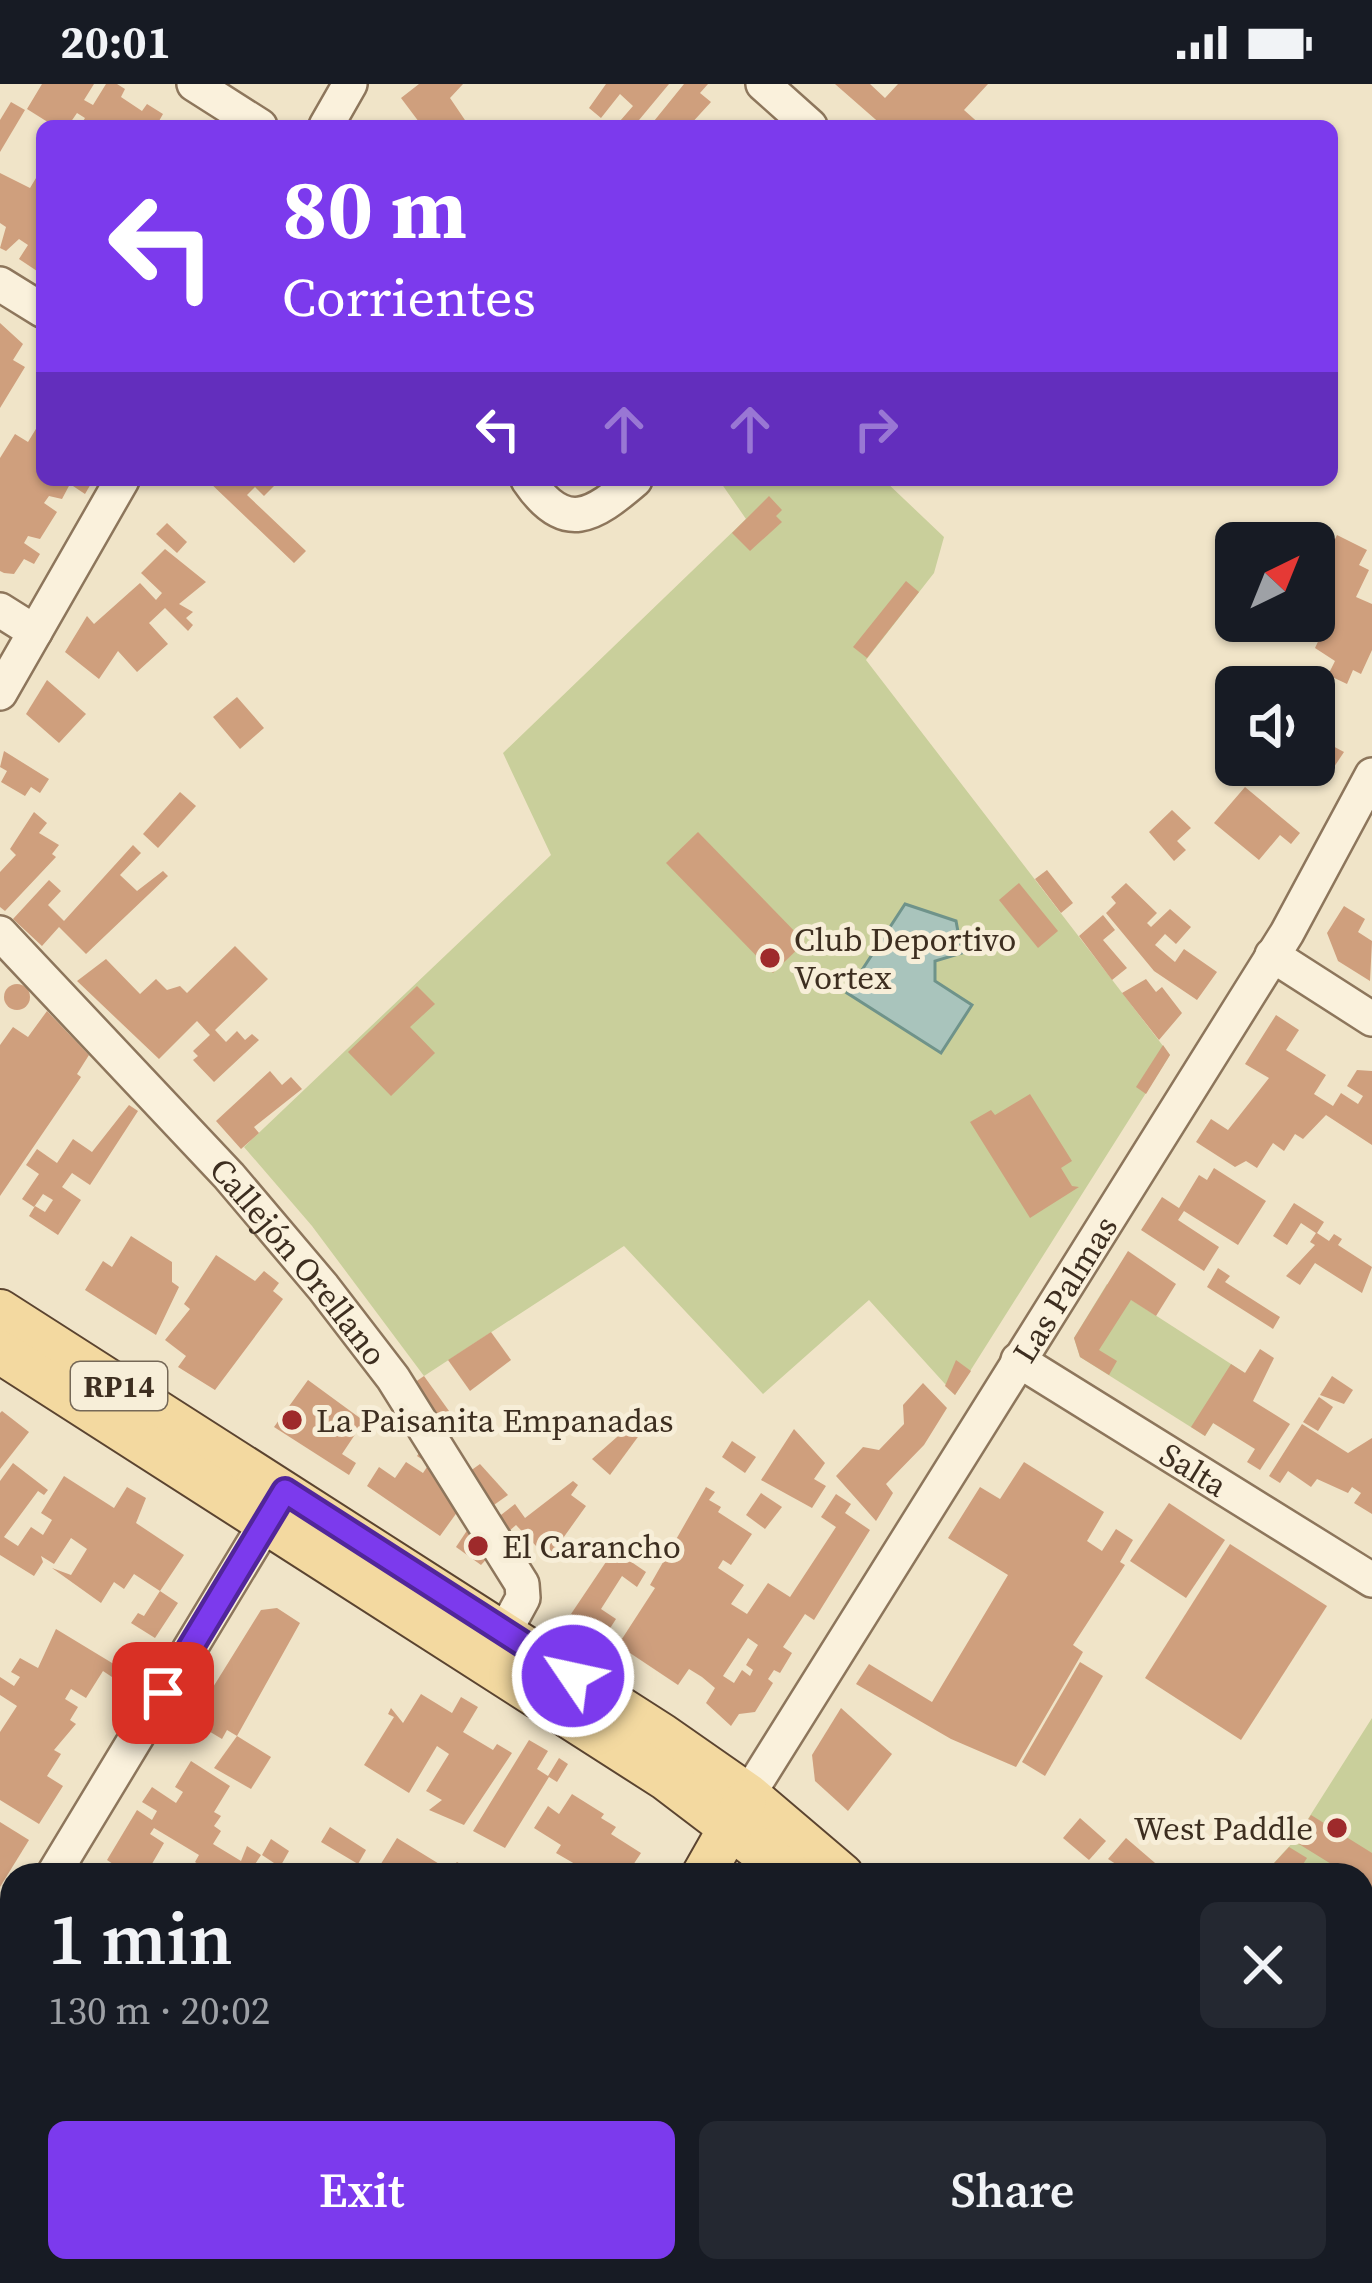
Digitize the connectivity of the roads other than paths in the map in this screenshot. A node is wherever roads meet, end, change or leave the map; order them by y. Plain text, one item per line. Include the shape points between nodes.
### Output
1 (194, 84) edge
2 (350, 84) edge
3 (763, 84) edge
4 (251, 120) edge
5 (329, 120) edge
6 (803, 120) edge
7 (0, 284) edge
8 (36, 306) edge
9 (119, 486) edge
10 (628, 486) edge
11 (535, 490) edge
12 (0, 610) edge
13 (35, 632) junction
14 (0, 693) edge
15 (1372, 776) edge
16 (0, 933) edge
17 (1272, 956) junction
18 (1372, 1019) edge
19 (0, 1311) edge
20 (0, 1352) edge
21 (1018, 1360) junction
22 (276, 1505) junction
23 (1372, 1580) edge
24 (505, 1630) junction
25 (740, 1810) junction
26 (60, 1863) edge
27 (710, 1863) edge
28 (782, 1863) edge
29 (823, 1863) edge

1 - 4 street
2 - 5 street
3 - 6 street
7 - 8 street
9 - 13 street
10 - 11 street via 584,515 557,511
12 - 13 street
13 - 14 street
15 - 17 street, Las Palmas
16 - 24 street, Callejón Orellano via 229,1176 393,1378 522,1584
17 - 18 street
17 - 21 street, Las Palmas
19 - 22 main road, RP14
20 - 22 main road, RP14
21 - 23 street, Salta
21 - 25 street, Las Palmas
22 - 24 main road, RP14
22 - 25 main road, RP14
22 - 26 street
24 - 25 main road, RP14
25 - 27 main road
25 - 28 main road, RP14
25 - 29 main road, RP14

